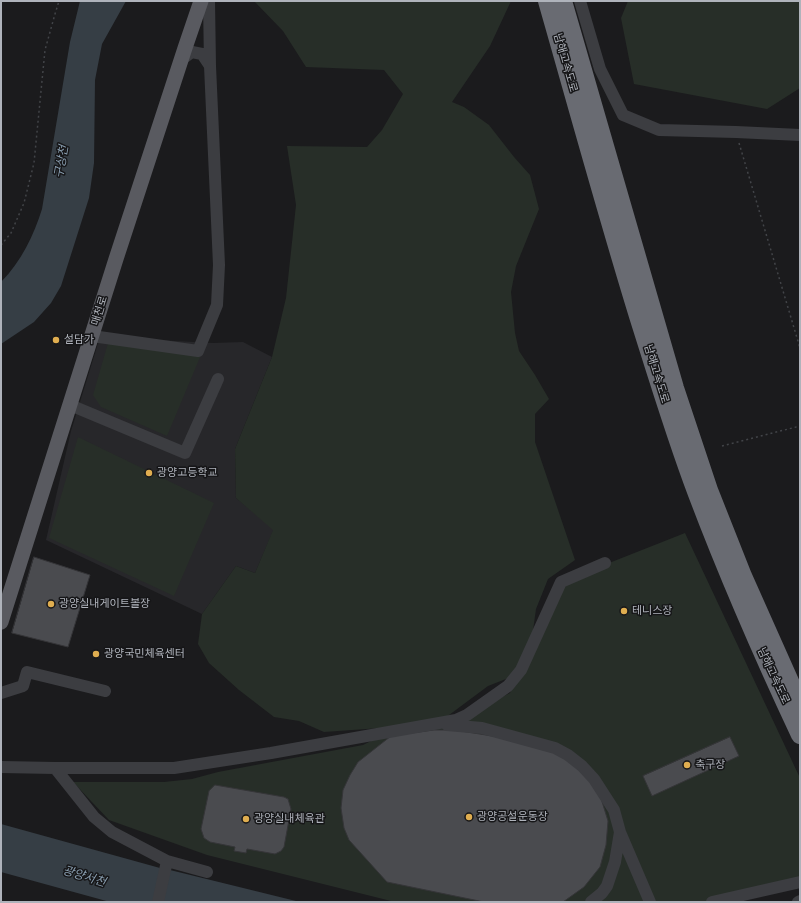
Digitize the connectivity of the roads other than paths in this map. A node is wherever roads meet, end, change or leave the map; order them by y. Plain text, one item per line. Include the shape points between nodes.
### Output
1 (201, 1) edge
2 (209, 1) edge
3 (547, 1) edge
4 (563, 1) edge
5 (580, 1) edge
6 (181, 60) junction
7 (210, 66) junction
8 (800, 136) edge
9 (92, 336) junction
10 (218, 379) dead end
11 (70, 405) junction
12 (605, 563) dead end
13 (1, 622) edge
14 (105, 691) dead end
15 (1, 693) edge
16 (800, 704) edge
17 (437, 724) junction
18 (800, 735) edge
19 (1, 767) edge
20 (55, 768) junction
21 (620, 832) junction
22 (167, 861) junction
23 (207, 872) dead end
24 (800, 882) edge
25 (158, 902) edge
26 (591, 902) edge
27 (650, 902) edge
28 (712, 902) edge

1 - 6 main road, 매천로
2 - 7 street
3 - 18 highway, 남해고속도로 via 613,233 664,400 696,493 762,653
4 - 16 highway, 남해고속도로 via 672,380 706,482 743,576
5 - 8 street via 600,69 623,115 659,130
6 - 7 street via 192,52 202,54
6 - 9 main road, 매천로
7 - 9 street via 219,265 217,305 198,352
9 - 11 main road, 매천로
10 - 11 street via 185,453
11 - 13 main road, 매천로
12 - 17 street via 560,582 521,670 508,686 467,715
14 - 15 street via 27,672 23,686
17 - 20 street via 194,766
17 - 21 street via 482,728 555,748 573,759 594,779 614,810
19 - 20 street
20 - 22 street via 94,817 112,832
21 - 26 street via 609,881 602,893
21 - 27 street
22 - 23 street
22 - 25 street
24 - 28 street

